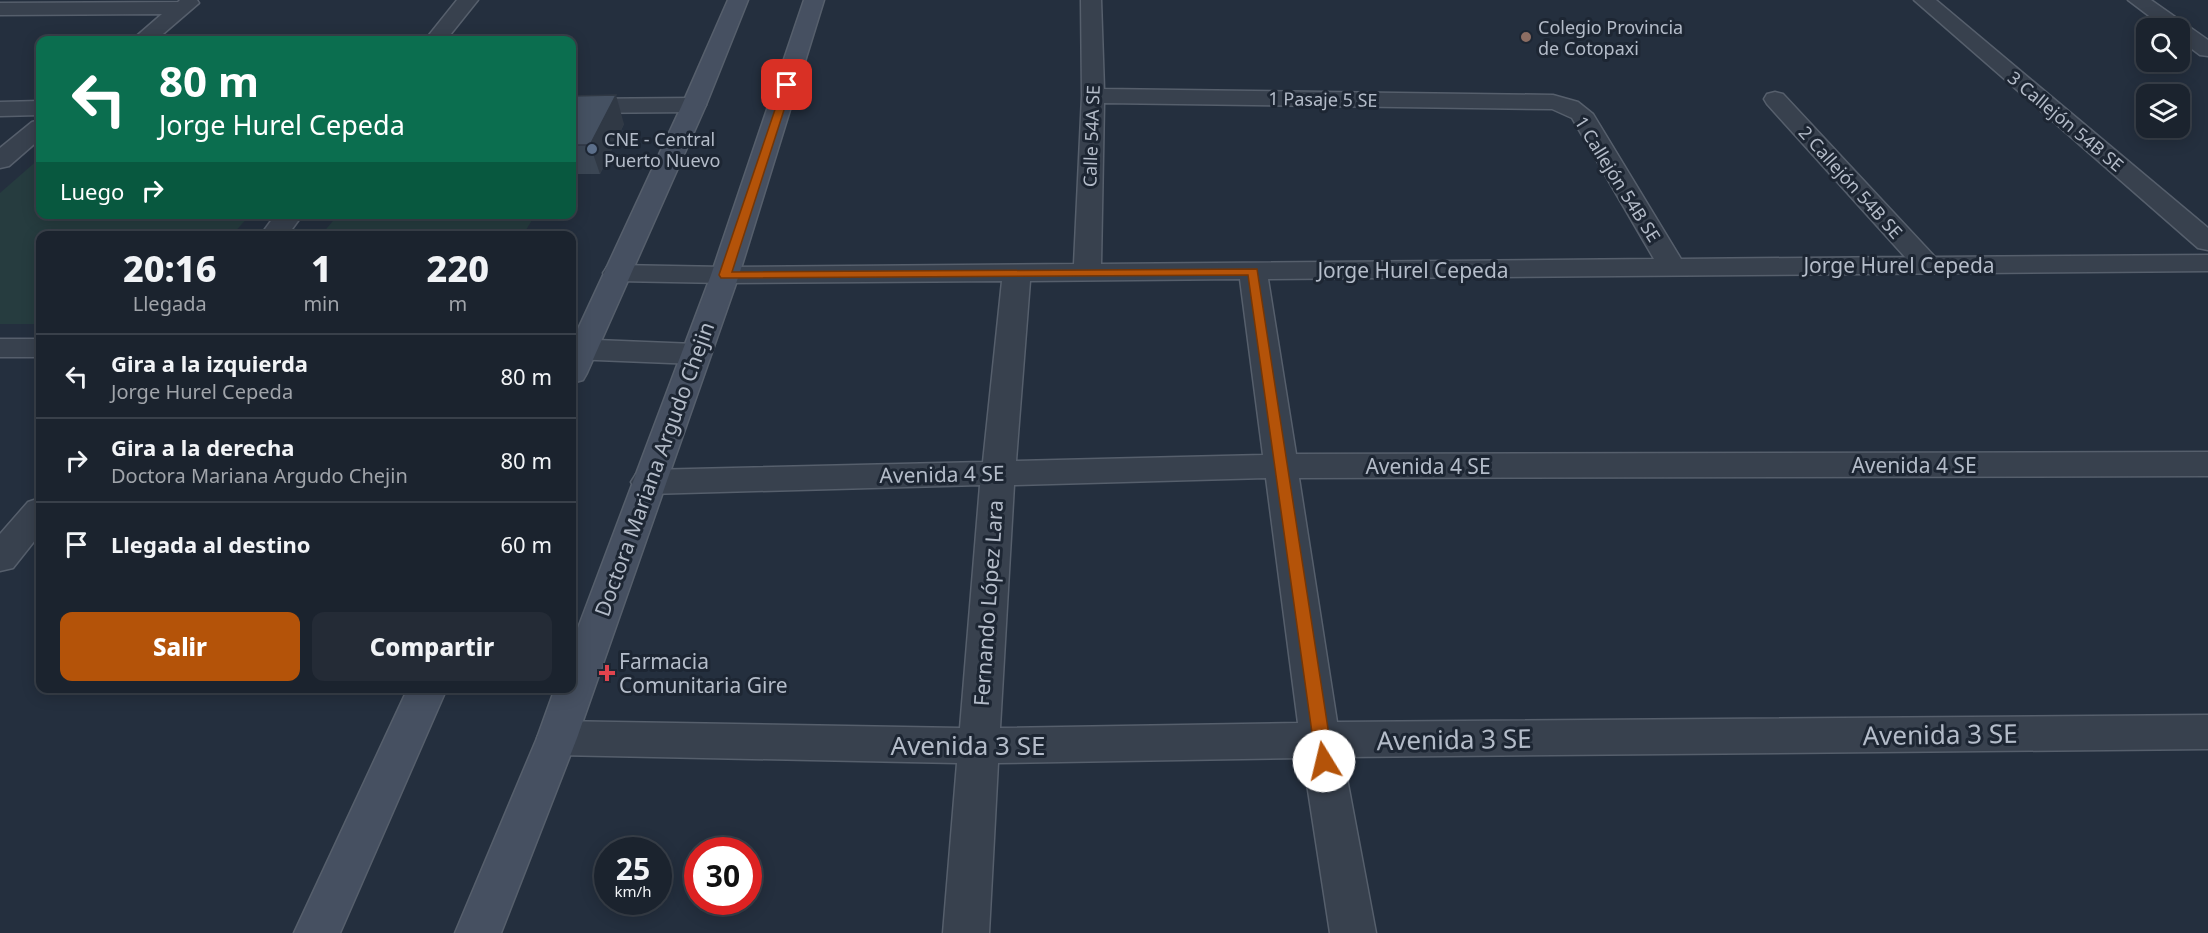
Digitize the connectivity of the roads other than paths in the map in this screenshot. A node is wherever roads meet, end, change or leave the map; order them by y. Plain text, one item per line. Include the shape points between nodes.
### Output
1 (468, 0) edge
2 (738, 0) edge
3 (814, 0) edge
4 (1091, 0) edge
5 (1924, 0) edge
6 (2138, 0) edge
7 (188, 4) edge
8 (0, 9) edge
9 (2163, 18) edge
10 (148, 36) edge
11 (438, 36) edge
12 (2190, 37) edge
13 (2208, 50) edge
14 (1093, 96) junction
15 (1775, 99) dead end
16 (1553, 102) joint
17 (694, 105) junction
18 (576, 106) edge
19 (36, 108) edge
20 (0, 109) edge
21 (36, 130) edge
22 (0, 161) edge
23 (286, 219) edge
24 (277, 231) edge
25 (2208, 242) edge
26 (2208, 263) edge
27 (1927, 265) junction
28 (1672, 267) junction
29 (1253, 271) junction
30 (617, 273) junction
31 (1017, 273) junction
32 (1087, 273) junction
33 (725, 275) junction
34 (0, 348) edge
35 (36, 348) edge
36 (695, 354) junction
37 (576, 355) edge
38 (576, 357) edge
39 (2208, 464) edge
40 (1280, 466) junction
41 (998, 473) junction
42 (648, 482) junction
43 (36, 516) edge
44 (0, 558) edge
45 (576, 685) edge
46 (426, 693) edge
47 (573, 693) edge
48 (2208, 732) edge
49 (557, 738) junction
50 (1320, 740) junction
51 (978, 746) junction
52 (317, 933) edge
53 (478, 933) edge
54 (966, 933) edge
55 (1353, 933) edge

1 - 11 street
2 - 17 main road
3 - 33 main road, Doctora Mariana Argudo Chejin
4 - 14 street, Calle 54A SE
5 - 25 street, 3 Callejón 54B SE
6 - 9 street
7 - 8 street
7 - 10 street
12 - 13 street
14 - 16 street, 1 Pasaje 5 SE
14 - 32 street, Calle 54A SE
15 - 27 street, 2 Callejón 54B SE
16 - 28 street, 1 Callejón 54B SE via 1581,114
17 - 18 street
17 - 30 main road
19 - 20 street
21 - 22 street
23 - 24 street
26 - 27 street, Jorge Hurel Cepeda
27 - 28 street, Jorge Hurel Cepeda
28 - 29 street, Jorge Hurel Cepeda
29 - 32 street, Jorge Hurel Cepeda
29 - 40 street
30 - 33 street, Jorge Hurel Cepeda
30 - 37 main road
31 - 32 street, Jorge Hurel Cepeda
31 - 33 street, Jorge Hurel Cepeda
31 - 41 street, Fernando López Lara
33 - 36 main road, Doctora Mariana Argudo Chejin
34 - 35 street
36 - 38 street
36 - 42 main road, Doctora Mariana Argudo Chejin
39 - 40 street, Avenida 4 SE
40 - 41 street, Avenida 4 SE
40 - 50 street
41 - 42 street, Avenida 4 SE
41 - 51 street, Fernando López Lara
42 - 45 main road, Doctora Mariana Argudo Chejin
43 - 44 street
46 - 52 main road
47 - 49 main road, Doctora Mariana Argudo Chejin
48 - 50 street, Avenida 3 SE
49 - 51 street, Avenida 3 SE
49 - 53 main road, Doctora Mariana Argudo Chejin
50 - 51 street, Avenida 3 SE
50 - 55 street
51 - 54 street, Fernando López Lara

